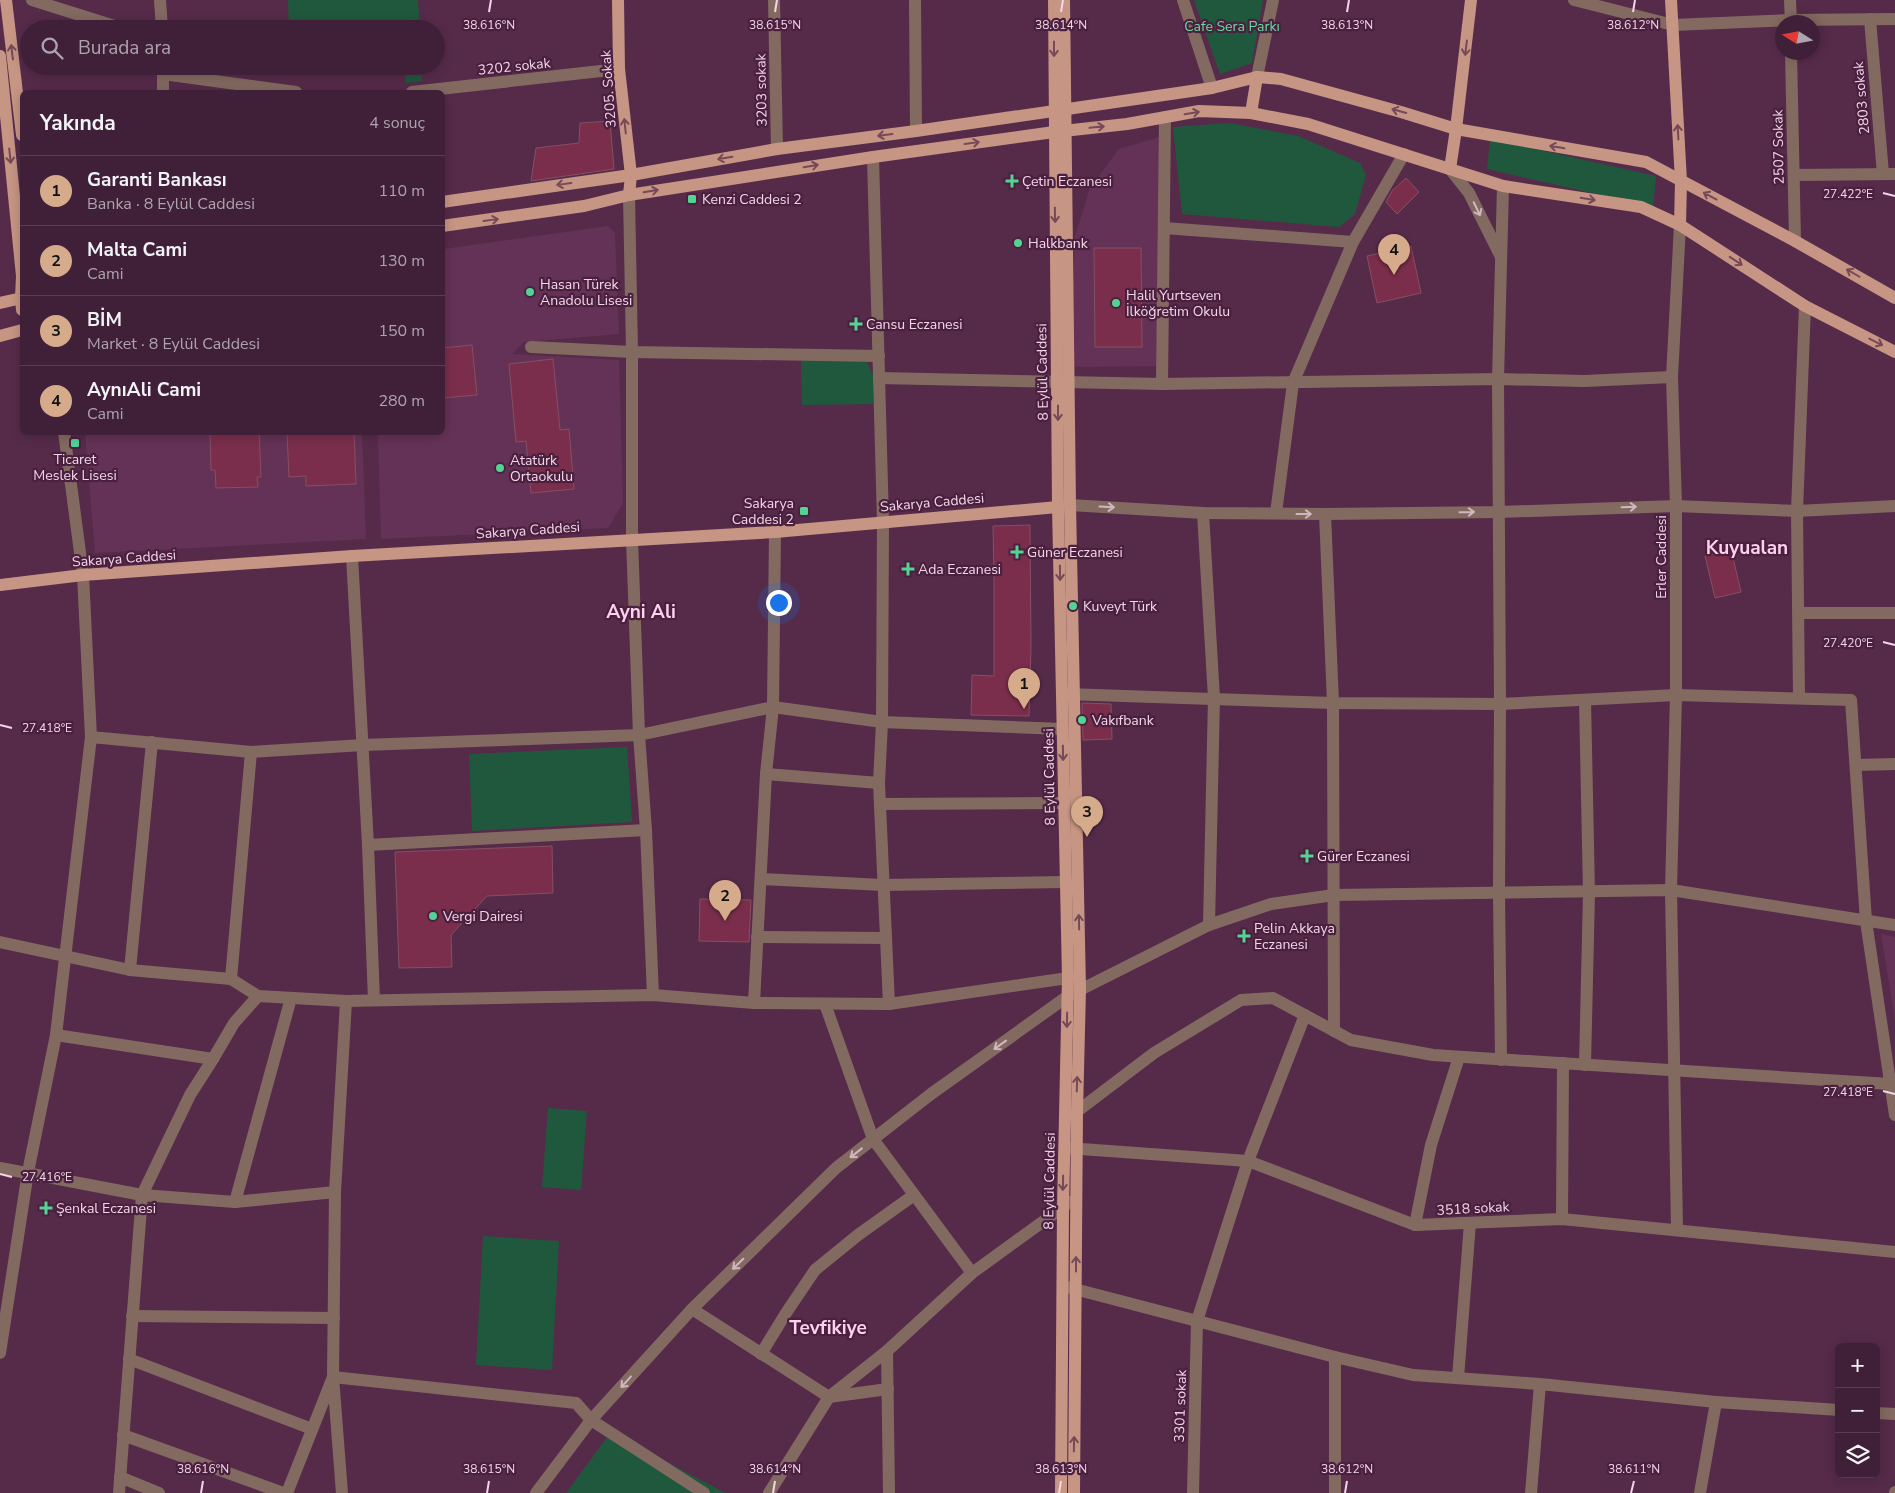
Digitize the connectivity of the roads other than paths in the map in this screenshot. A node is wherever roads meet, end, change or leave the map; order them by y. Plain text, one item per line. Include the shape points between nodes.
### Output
1 (6, 0) edge
2 (32, 0) edge
3 (160, 0) edge
4 (618, 0) edge
5 (774, 0) edge
6 (915, 0) edge
7 (1054, 0) edge
8 (1064, 0) edge
9 (1183, 0) edge
10 (1273, 0) edge
11 (1471, 0) edge
12 (1574, 0) edge
13 (1671, 0) edge
14 (1790, 0) edge
15 (1790, 15) edge
16 (1895, 18) edge
17 (1870, 19) junction
18 (4, 20) edge
19 (95, 20) edge
20 (161, 20) edge
21 (1820, 20) edge
22 (1775, 22) edge
23 (1673, 25) junction
24 (0, 56) edge
25 (1791, 60) edge
26 (619, 69) junction
27 (163, 75) edge
28 (193, 75) edge
29 (1257, 77) junction
30 (1212, 88) junction
31 (163, 90) edge
32 (284, 90) edge
33 (430, 90) edge
34 (1060, 109) junction
35 (1251, 113) junction
36 (1165, 118) junction
37 (20, 122) edge
38 (1456, 129) junction
39 (916, 131) junction
40 (1060, 131) junction
41 (777, 149) junction
42 (1404, 154) junction
43 (873, 157) junction
44 (1450, 169) junction
45 (1889, 174) edge
46 (631, 175) junction
47 (1794, 175) junction
48 (1681, 180) junction
49 (1503, 186) junction
50 (629, 194) junction
51 (445, 202) edge
52 (1680, 225) junction
53 (445, 226) edge
54 (1164, 228) junction
55 (1795, 241) junction
56 (1353, 242) junction
57 (20, 256) edge
58 (1501, 257) junction
59 (1895, 298) edge
60 (20, 302) edge
61 (0, 303) edge
62 (1805, 306) junction
63 (20, 331) edge
64 (0, 336) edge
65 (531, 347) dead end
66 (632, 352) junction
67 (1895, 352) edge
68 (878, 356) junction
69 (1672, 377) junction
70 (879, 378) junction
71 (1498, 379) junction
72 (1063, 382) junction
73 (1293, 383) junction
74 (1162, 384) junction
75 (63, 435) edge
76 (1064, 506) junction
77 (1676, 506) junction
78 (1895, 506) edge
79 (1797, 511) junction
80 (1499, 512) junction
81 (1204, 513) junction
82 (1276, 513) junction
83 (1325, 514) junction
84 (883, 522) junction
85 (775, 532) junction
86 (632, 539) junction
87 (352, 556) junction
88 (83, 575) junction
89 (0, 586) edge
90 (1798, 614) junction
91 (1895, 614) edge
92 (1068, 694) junction
93 (1676, 695) junction
94 (1214, 698) junction
95 (1799, 698) junction
96 (1585, 700) junction
97 (1333, 703) junction
98 (1500, 704) junction
99 (773, 707) junction
100 (882, 722) junction
101 (1063, 729) junction
102 (639, 735) junction
103 (91, 737) junction
104 (152, 742) junction
105 (363, 745) junction
106 (251, 752) junction
107 (1895, 764) edge
108 (1856, 765) junction
109 (766, 774) junction
110 (879, 783) junction
111 (1064, 803) junction
112 (880, 804) junction
113 (646, 830) junction
114 (368, 845) junction
115 (761, 879) junction
116 (1066, 882) junction
117 (883, 885) junction
118 (1670, 890) junction
119 (1499, 893) junction
120 (1589, 893) junction
121 (1334, 895) junction
122 (1866, 922) junction
123 (1209, 925) junction
124 (1895, 925) edge
125 (757, 937) junction
126 (886, 938) junction
127 (0, 942) edge
128 (65, 955) junction
129 (130, 970) junction
130 (232, 978) junction
131 (1068, 978) junction
132 (1080, 989) junction
133 (653, 995) junction
134 (258, 996) junction
135 (1068, 996) junction
136 (290, 998) junction
137 (374, 1000) junction
138 (346, 1001) junction
139 (754, 1003) junction
140 (824, 1004) junction
141 (889, 1004) junction
142 (1305, 1015) junction
143 (1334, 1031) junction
144 (56, 1035) junction
145 (1459, 1057) junction
146 (214, 1059) junction
147 (1502, 1060) junction
148 (1563, 1063) junction
149 (1586, 1065) junction
150 (1675, 1070) junction
151 (1890, 1084) junction
152 (1077, 1112) junction
153 (1895, 1115) edge
154 (1064, 1120) junction
155 (873, 1139) junction
156 (1070, 1148) junction
157 (1248, 1161) junction
158 (0, 1168) edge
159 (28, 1172) junction
160 (335, 1192) junction
161 (914, 1194) junction
162 (142, 1195) junction
163 (1076, 1198) junction
164 (235, 1202) junction
165 (1063, 1208) junction
166 (1562, 1219) junction
167 (1470, 1223) junction
168 (1415, 1225) junction
169 (1677, 1229) junction
170 (1895, 1252) edge
171 (972, 1273) junction
172 (1063, 1286) junction
173 (1076, 1289) junction
174 (692, 1309) junction
175 (132, 1316) junction
176 (334, 1318) junction
177 (1197, 1321) junction
178 (887, 1351) junction
179 (0, 1353) edge
180 (761, 1354) junction
181 (1335, 1357) junction
182 (129, 1359) junction
183 (333, 1377) junction
184 (1458, 1378) junction
185 (1540, 1384) junction
186 (888, 1389) junction
187 (829, 1397) junction
188 (1716, 1402) junction
189 (1835, 1410) edge
190 (1880, 1413) edge
191 (1895, 1414) edge
192 (591, 1420) junction
193 (312, 1429) junction
194 (123, 1435) junction
195 (120, 1477) junction
196 (119, 1493) edge
197 (159, 1493) edge
198 (283, 1493) edge
199 (287, 1493) edge
200 (342, 1493) edge
201 (536, 1493) edge
202 (704, 1493) edge
203 (769, 1493) edge
204 (889, 1493) edge
205 (1061, 1493) edge
206 (1074, 1493) edge
207 (1193, 1493) edge
208 (1334, 1493) edge
209 (1531, 1493) edge
210 (1700, 1493) edge

1 - 18 main road
2 - 19 street
3 - 20 street
4 - 26 main road, 3205. Sokak
5 - 41 street, 3203 sokak
6 - 39 street
7 -> 34 main road, 8 Eylül Caddesi
8 - 34 main road
9 - 30 street
10 - 29 street
11 -> 38 main road
12 - 23 street
13 - 23 main road
14 - 15 street
16 - 17 street
17 - 21 street
17 - 45 street, 2803 sokak
37 -> 18 main road
22 - 23 street
48 -> 23 main road
24 -> 57 main road
25 - 47 street, 2507 Sokak
26 - 33 street, 3202 sokak
46 -> 26 main road, 3205. Sokak
27 - 31 street
28 - 32 street
29 - 30 main road
29 - 35 main road
38 -> 29 main road via 1281,79
30 - 34 main road
34 - 39 main road
34 - 40 main road, 8 Eylül Caddesi
36 -> 35 main road via 1199,111
35 - 42 main road via 1308,124
40 -> 36 main road
36 - 54 street
38 - 44 main road
48 -> 38 main road via 1646,162
39 -> 41 main road
43 -> 40 main road
40 - 72 main road, 8 Eylül Caddesi
41 -> 46 main road
42 - 44 main road
42 - 56 street
50 -> 43 main road
43 - 68 street
44 - 49 main road
44 -> 58 street via 1469,193
45 - 47 street
46 - 50 main road, 3205. Sokak
46 -> 51 main road
47 - 55 street, 2507 Sokak
48 - 52 main road
55 -> 48 main road
49 -> 52 main road via 1641,207
49 - 58 street
53 -> 50 main road via 584,206
50 - 66 street
52 -> 62 main road
52 - 69 street, Erler Caddesi
54 - 56 street
54 - 74 street
59 -> 55 main road
56 - 73 street
58 - 71 street
60 - 61 main road
62 -> 67 main road
62 - 79 street
63 - 64 main road
65 - 66 street
66 - 68 street
66 - 86 street
68 - 70 street
69 - 71 street via 1584,381
69 - 77 street, Erler Caddesi
70 - 72 street
70 - 84 street
71 - 73 street
71 - 80 street
72 - 74 street
72 - 76 main road, 8 Eylül Caddesi
73 - 74 street
73 - 82 street
75 - 88 street
76 -> 81 street
76 - 84 main road, Sakarya Caddesi
76 - 92 main road, 8 Eylül Caddesi
77 - 79 street
80 -> 77 street
77 - 93 street, Erler Caddesi
78 - 79 street
79 - 90 street
83 -> 80 street
80 - 98 street
81 - 82 street
81 - 94 street
82 -> 83 street
83 - 97 street
84 - 85 main road, Sakarya Caddesi
84 - 100 street
85 - 86 main road, Sakarya Caddesi
85 - 99 street
86 - 87 main road, Sakarya Caddesi
86 - 102 street
87 - 88 main road, Sakarya Caddesi
87 - 105 street
88 - 89 main road, Sakarya Caddesi
88 - 103 street
90 - 91 street
90 - 95 street
92 - 94 street
92 - 101 main road, 8 Eylül Caddesi
132 -> 92 main road
93 - 95 street
93 - 96 street
93 - 118 street, Erler Caddesi
94 - 97 street
94 - 123 street
95 - 108 street via 1851,700
96 - 98 street
96 - 120 street
97 - 98 street
97 - 121 street
98 - 119 street
99 - 100 street
99 - 102 street
99 - 109 street
100 - 101 street
100 - 110 street
101 -> 111 main road, 8 Eylül Caddesi
102 - 105 street
102 - 113 street
103 - 104 street
103 - 128 street
104 - 106 street
104 - 129 street
105 - 106 street
105 - 114 street
106 - 130 street
107 - 108 street
108 - 122 street
109 - 110 street
109 - 115 street
110 - 112 street
111 - 112 street
111 - 116 main road, 8 Eylül Caddesi
112 - 117 street
113 - 114 street
113 - 133 street
114 - 137 street
115 - 117 street
115 - 125 street
116 - 117 street
116 - 131 main road, 8 Eylül Caddesi
117 - 126 street
118 - 120 street
118 - 122 street
118 - 150 street, Erler Caddesi
119 - 120 street
119 - 121 street
119 - 147 street
120 - 149 street
121 - 123 street via 1271,904
121 - 143 street
122 - 124 street
122 - 151 street
123 - 132 street
125 - 126 street
125 - 139 street
126 - 141 street
127 - 128 street
128 - 129 street
128 - 144 street
129 - 130 street
130 - 134 street
131 - 135 main road, 8 Eylül Caddesi
131 - 141 street
132 - 135 street
152 -> 132 main road
133 - 137 street
133 - 139 street
134 - 136 street
134 - 146 street via 234,1023
135 -> 154 main road, 8 Eylül Caddesi
135 -> 155 street
136 - 138 street
136 - 164 street
137 - 138 street
138 - 160 street
139 - 140 street
140 - 141 street
140 - 155 street
142 - 143 street
142 - 152 street via 1273,998 1241,1000 1154,1053
142 - 157 street, 3301 sokak
143 - 145 street via 1351,1040
144 - 146 street
144 - 159 street
145 - 147 street
145 - 168 street via 1431,1145
146 - 162 street via 190,1095
147 - 148 street
148 - 149 street
148 - 166 street
149 - 150 street
150 - 151 street
150 - 169 street, Erler Caddesi
151 - 153 street
152 - 154 street
152 - 156 main road
154 - 156 main road, 8 Eylül Caddesi
155 - 161 street
155 -> 174 street via 836,1168
156 - 157 street, 3518 sokak
156 - 163 main road
156 -> 165 main road, 8 Eylül Caddesi
157 - 168 street, 3518 sokak
157 - 177 street, 3301 sokak
158 - 159 street
159 - 162 street
159 - 179 street
160 - 164 street
160 - 176 street
161 - 171 street
161 - 180 street via 815,1270
162 - 164 street
162 - 175 street
163 - 165 street
173 -> 163 main road
165 - 171 street
165 - 172 main road, 8 Eylül Caddesi
166 - 167 street, 3518 sokak
166 - 169 street, 3518 sokak
167 - 168 street, 3518 sokak
167 - 184 street
169 - 170 street, 3518 sokak
171 - 178 street
172 - 173 street
172 - 205 main road, 8 Eylül Caddesi
173 - 177 street
206 -> 173 main road
174 - 180 street
174 -> 192 street
175 - 176 street
175 - 182 street
176 - 183 street
177 - 181 street
177 - 207 street, 3301 sokak
178 - 186 street
178 - 187 street
180 - 187 street
181 - 184 street via 1413,1375
181 - 208 street
182 - 193 street
182 - 194 street
183 - 192 street via 576,1403
183 - 193 street
183 - 200 street
184 - 185 street
185 - 188 street
185 - 209 street
186 - 187 street
186 - 204 street
187 - 203 street
188 - 189 street
188 - 210 street
190 - 191 street
192 - 201 street
192 - 202 street
193 - 199 street
194 - 195 street
194 - 198 street
195 - 196 street
195 - 197 street

